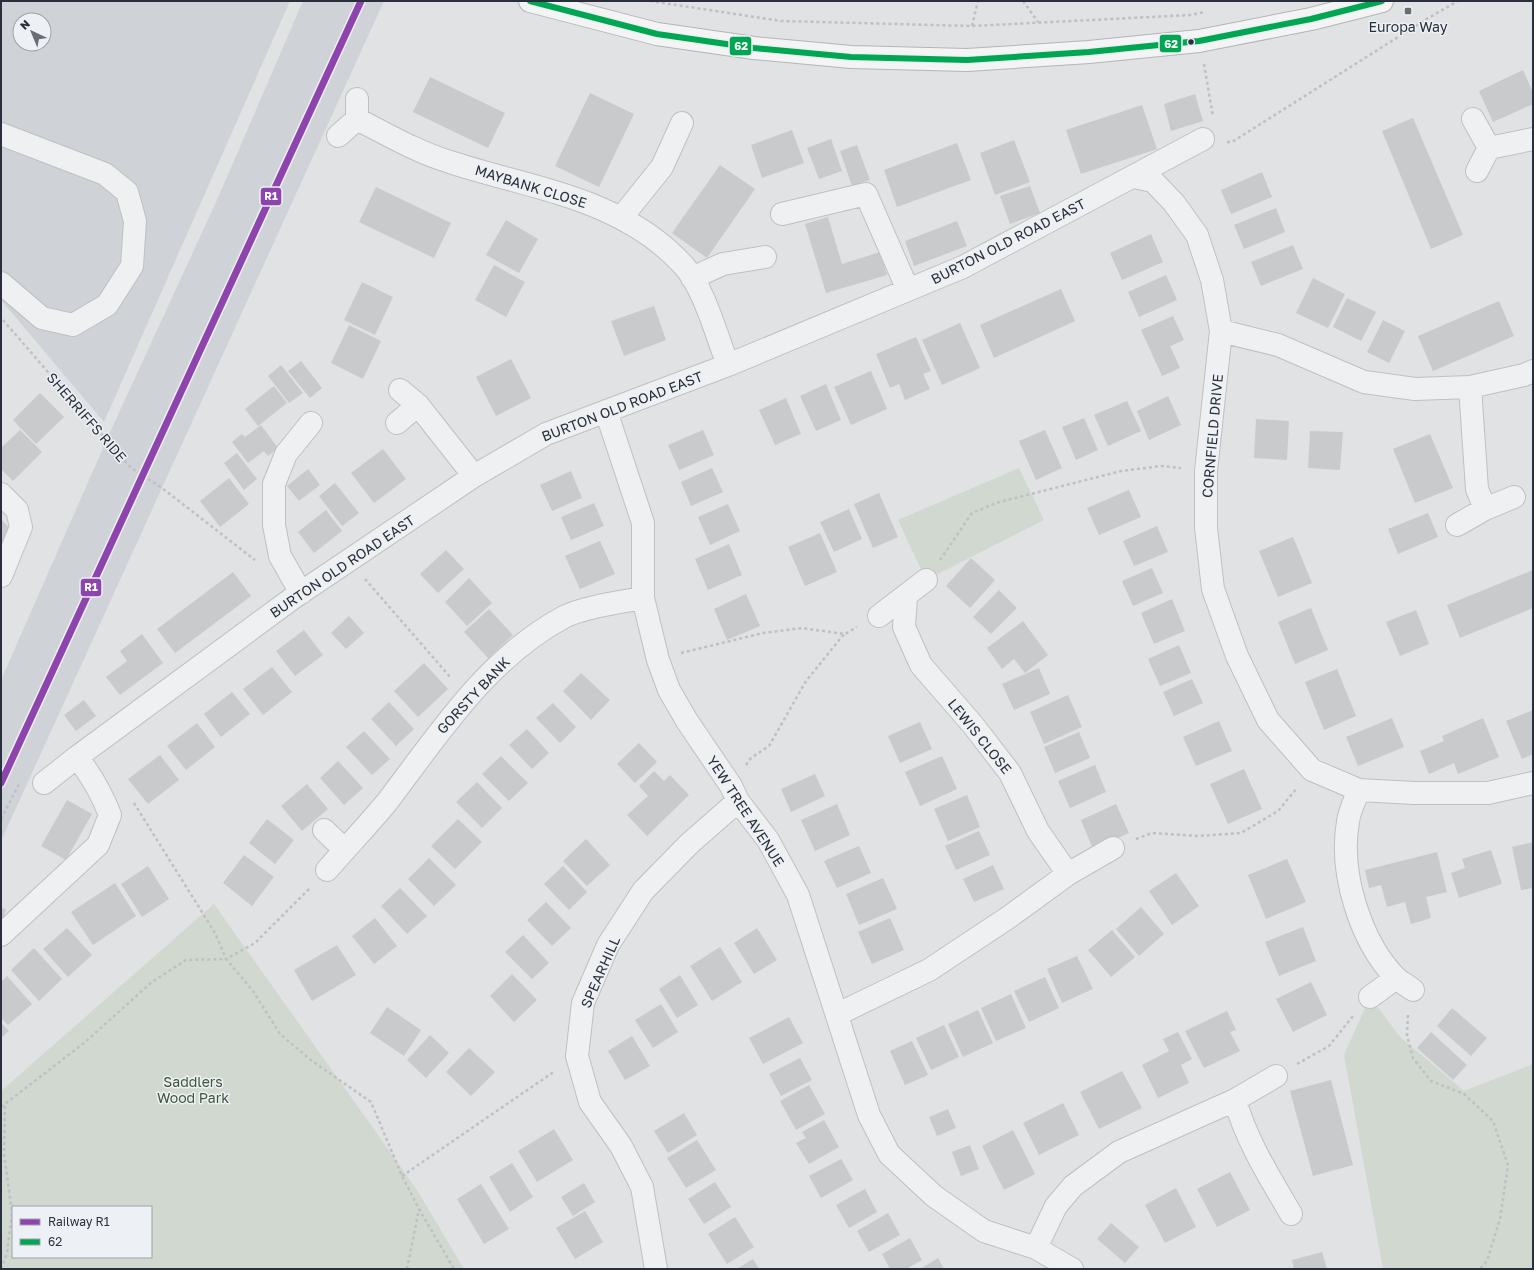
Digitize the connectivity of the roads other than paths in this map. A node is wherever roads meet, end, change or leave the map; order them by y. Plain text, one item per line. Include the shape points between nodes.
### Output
1 (530, 1) edge
2 (1382, 1) edge
3 (1473, 119) dead end
4 (682, 123) dead end
5 (1, 134) edge
6 (338, 136) dead end
7 (1203, 139) road end
8 (1533, 139) edge
9 (1489, 148) junction
10 (1477, 171) dead end
11 (1134, 177) junction
12 (782, 214) dead end
13 (621, 218) junction
14 (765, 257) dead end
15 (692, 278) junction
16 (1, 283) edge
17 (908, 290) junction
18 (1221, 331) junction
19 (728, 365) junction
20 (1533, 371) edge
21 (1470, 387) junction
22 (400, 390) dead end
23 (418, 405) junction
24 (606, 411) junction
25 (311, 422) dead end
26 (397, 423) dead end
27 (474, 476) junction
28 (1, 494) edge
29 (1514, 497) dead end
30 (1485, 509) junction
31 (1457, 525) dead end
32 (1, 576) edge
33 (926, 580) road end
34 (301, 593) junction
35 (906, 597) junction
36 (643, 598) junction
37 (879, 616) road end
38 (78, 757) junction
39 (1533, 783) edge
40 (44, 784) road end
41 (1359, 790) junction
42 (735, 794) junction
43 (324, 830) dead end
44 (1113, 848) road end
45 (344, 850) junction
46 (327, 870) road end
47 (1068, 874) junction
48 (1, 935) edge
49 (1370, 997) road end
50 (838, 1014) junction
51 (1276, 1076) road end
52 (1234, 1100) junction
53 (1292, 1214) dead end
54 (1036, 1248) junction
55 (656, 1269) edge
56 (1072, 1269) edge

1 - 2 highway via 657,34 754,48 851,57 967,60 1199,41 1311,19
3 - 9 street
4 - 13 street via 662,167
5 - 16 street via 105,174 127,192 135,221 132,266 107,306 74,325 42,318
6 - 13 street, MAYBANK CLOSE via 357,109 411,147 449,162 556,191
7 - 11 street, BURTON OLD ROAD EAST
8 - 9 street
9 - 10 street
11 - 17 street, BURTON OLD ROAD EAST via 963,267
11 - 18 street, CORNFIELD DRIVE via 1153,181 1174,203 1197,235 1212,280
12 - 17 street via 866,194
13 - 15 street, MAYBANK CLOSE via 635,225 663,248 685,267
14 - 15 street via 723,264
15 - 19 street, MAYBANK CLOSE
17 - 19 street, BURTON OLD ROAD EAST
18 - 21 street via 1278,345 1364,382 1415,389
18 - 41 street, CORNFIELD DRIVE via 1206,471 1206,528 1213,589 1237,656 1268,720 1312,770
19 - 24 street, BURTON OLD ROAD EAST
20 - 21 street
21 - 30 street via 1478,489
22 - 23 street
23 - 26 street
23 - 27 street
24 - 27 street, BURTON OLD ROAD EAST via 546,434
24 - 36 street, YEW TREE AVENUE via 644,523
25 - 34 street via 286,454 274,484 274,525 280,556
27 - 34 street, BURTON OLD ROAD EAST
28 - 32 street via 17,510 20,527
29 - 30 street
30 - 31 street
33 - 35 street
34 - 38 street, BURTON OLD ROAD EAST
35 - 37 street
35 - 47 street, LEWIS CLOSE via 904,627 921,666 1010,772 1038,832
36 - 42 street, YEW TREE AVENUE via 658,660 669,690
36 - 45 street, GORSTY BANK via 565,616 522,644 480,683 437,733 386,803
38 - 40 street, BURTON OLD ROAD EAST
38 - 48 street via 103,796 110,816 98,845
39 - 41 street, CORNFIELD DRIVE via 1488,793
41 - 49 street via 1348,822 1346,862 1355,910 1376,952 1405,984
42 - 50 street, YEW TREE AVENUE via 768,840 798,896
42 - 55 street, SPEARHILL via 643,891 608,945 583,1003 577,1056 590,1102 620,1146 642,1187
43 - 45 street
44 - 47 street
45 - 46 street, GORSTY BANK
47 - 50 street via 929,970
50 - 54 street, YEW TREE AVENUE via 869,1115 889,1154 934,1196 984,1231
51 - 52 street
52 - 53 street via 1243,1128 1262,1166
52 - 54 street via 1119,1152 1073,1186 1056,1206
54 - 56 street, YEW TREE AVENUE

